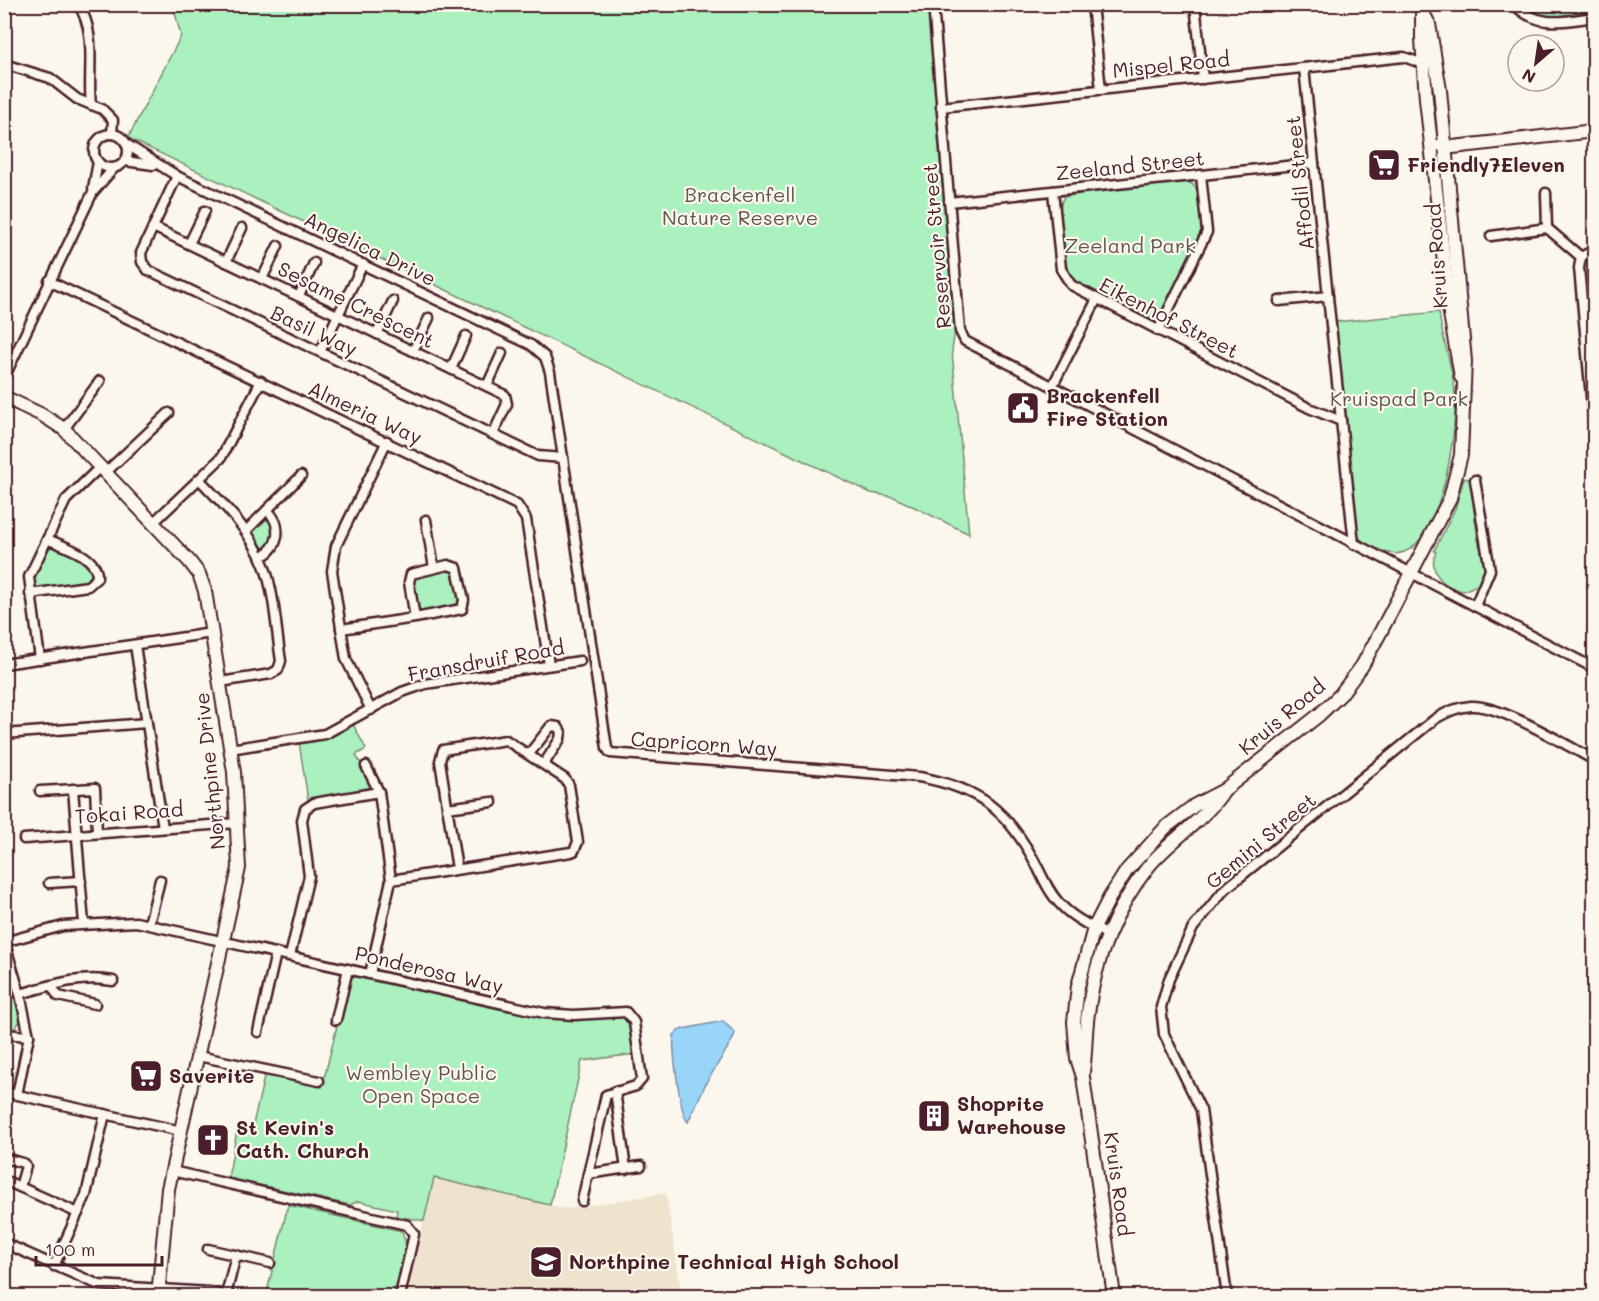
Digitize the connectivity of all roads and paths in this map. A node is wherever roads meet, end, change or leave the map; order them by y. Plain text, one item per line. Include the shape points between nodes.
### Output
1 (78, 4) edge
2 (933, 4) edge
3 (1092, 4) edge
4 (1195, 4) edge
5 (1514, 4) edge
6 (1423, 9) edge
7 (1594, 17) edge
8 (1422, 39) junction
9 (1404, 57) junction
10 (4, 64) edge
11 (1430, 65) junction
12 (1304, 68) junction
13 (1203, 78) junction
14 (1101, 90) junction
15 (91, 105) junction
16 (941, 107) junction
17 (1594, 131) edge
18 (112, 134) junction
19 (126, 144) junction
20 (1449, 149) junction
21 (1432, 151) junction
22 (124, 161) junction
23 (98, 162) junction
24 (1314, 163) junction
25 (156, 165) junction
26 (114, 168) junction
27 (1201, 175) junction
28 (177, 176) junction
29 (1053, 191) junction
30 (93, 192) junction
31 (1546, 193) dead end
32 (949, 202) junction
33 (205, 211) dead end
34 (153, 227) junction
35 (242, 228) dead end
36 (1547, 228) junction
37 (1491, 236) dead end
38 (189, 244) junction
39 (278, 246) dead end
40 (1594, 250) edge
41 (1581, 257) junction
42 (226, 262) junction
43 (314, 263) dead end
44 (363, 264) junction
45 (262, 279) junction
46 (49, 281) junction
47 (1328, 296) junction
48 (299, 297) junction
49 (1097, 299) junction
50 (393, 301) dead end
51 (1279, 301) dead end
52 (338, 315) junction
53 (429, 318) dead end
54 (1158, 331) junction
55 (377, 334) junction
56 (466, 336) dead end
57 (413, 351) junction
58 (320, 352) junction
59 (502, 353) dead end
60 (545, 357) joint
61 (450, 369) junction
62 (4, 378) edge
63 (100, 381) dead end
64 (261, 381) junction
65 (487, 386) junction
66 (1052, 387) junction
67 (1464, 390) junction
68 (4, 397) edge
69 (169, 413) dead end
70 (1341, 421) junction
71 (64, 429) junction
72 (1594, 429) edge
73 (493, 434) junction
74 (387, 441) junction
75 (563, 458) junction
76 (103, 470) junction
77 (4, 472) edge
78 (301, 476) dead end
79 (200, 480) junction
80 (1475, 480) dead end
81 (4, 484) edge
82 (267, 510) junction
83 (426, 520) dead end
84 (153, 523) junction
85 (246, 531) junction
86 (47, 539) junction
87 (1354, 544) junction
88 (261, 557) junction
89 (434, 568) junction
90 (1412, 573) junction
91 (30, 594) junction
92 (1475, 606) junction
93 (415, 618) junction
94 (341, 629) junction
95 (212, 633) junction
96 (135, 645) junction
97 (40, 659) junction
98 (580, 661) dead end
99 (4, 664) edge
100 (549, 665) junction
101 (1594, 668) edge
102 (220, 682) junction
103 (371, 710) junction
104 (147, 723) junction
105 (4, 734) edge
106 (230, 749) junction
107 (529, 754) junction
108 (1594, 760) edge
109 (544, 764) junction
110 (366, 766) dead end
111 (73, 789) junction
112 (1224, 790) junction
113 (40, 791) dead end
114 (379, 792) junction
115 (492, 802) dead end
116 (447, 808) junction
117 (237, 823) junction
118 (163, 828) junction
119 (97, 832) junction
120 (77, 833) junction
121 (24, 839) dead end
122 (457, 869) junction
123 (160, 880) dead end
124 (391, 880) junction
125 (81, 881) junction
126 (49, 883) dead end
127 (84, 924) junction
128 (150, 924) junction
129 (1094, 928) junction
130 (1107, 934) junction
131 (224, 941) junction
132 (5, 942) edge
133 (276, 952) junction
134 (290, 956) junction
135 (348, 969) junction
136 (370, 974) junction
137 (113, 981) dead end
138 (51, 985) junction
139 (20, 994) junction
140 (95, 1004) dead end
141 (336, 1020) dead end
142 (258, 1032) dead end
143 (4, 1034) edge
144 (29, 1036) junction
145 (198, 1056) junction
146 (1083, 1077) junction
147 (319, 1082) dead end
148 (615, 1091) junction
149 (4, 1092) edge
150 (17, 1095) junction
151 (105, 1114) junction
152 (181, 1131) junction
153 (4, 1158) edge
154 (640, 1166) dead end
155 (626, 1168) junction
156 (172, 1171) junction
157 (588, 1174) junction
158 (4, 1180) edge
159 (20, 1187) junction
160 (582, 1201) dead end
161 (78, 1213) junction
162 (4, 1243) edge
163 (208, 1249) dead end
164 (236, 1255) junction
165 (270, 1263) dead end
166 (54, 1266) junction
167 (159, 1293) edge
168 (229, 1296) edge
169 (400, 1296) edge
170 (1114, 1296) edge
171 (1227, 1296) edge

1 - 15 street via 90,29
2 - 16 street, Reservoir Street
3 - 14 street
4 - 13 street
5 - 7 street via 1534,18 1551,23
6 - 8 street, Kruis Road
6 - 11 street, Kruis Road via 1430,24
8 - 9 street
8 - 11 street, Kruis Road
9 - 11 street, Mispel Road
9 - 12 street, Mispel Road
10 - 15 street via 50,78
11 - 20 street, Kruis Road
11 - 21 street, Kruis Road
12 - 13 street, Mispel Road
12 - 24 street, Affodil Street
13 - 14 street, Mispel Road
14 - 16 street, Mispel Road
15 - 18 street via 110,115 114,124
16 - 32 street, Reservoir Street
17 - 20 street
18 - 19 street
18 - 23 street via 102,137 95,146
19 - 22 street
19 - 25 street
20 - 21 street
20 - 67 street, Kruis Road
21 - 67 street, Kruis Road via 1455,351
22 - 25 street
22 - 26 street
23 - 26 street
23 - 30 street
24 - 27 street, Zeeland Street
24 - 47 street, Affodil Street
25 - 28 street, Angelica Drive
26 - 30 street
27 - 29 street, Zeeland Street
27 - 54 street via 1207,232
28 - 34 street, Basil Way
28 - 44 street, Angelica Drive
29 - 32 street, Zeeland Street
29 - 49 street, Eikenhof Street via 1063,274 1071,285
30 - 46 street
31 - 36 street
32 - 66 street, Reservoir Street via 963,338
33 - 38 street
34 - 38 street, Sesame Crescent
34 - 58 street, Basil Way via 141,253 148,270
35 - 42 street
36 - 37 street
36 - 41 street
38 - 42 street, Sesame Crescent
39 - 45 street
40 - 41 street
41 - 72 street
42 - 45 street, Sesame Crescent
43 - 48 street
44 - 52 street
44 - 60 street, Angelica Drive via 531,345
45 - 48 street, Sesame Crescent
46 - 62 street
46 - 64 street, Almeria Way
47 - 51 street
47 - 70 street, Affodil Street
48 - 52 street, Sesame Crescent
49 - 54 street, Eikenhof Street
49 - 66 street
50 - 55 street
52 - 55 street, Sesame Crescent
52 - 58 street
53 - 57 street
54 - 70 street, Eikenhof Street
55 - 57 street, Sesame Crescent
56 - 61 street
57 - 61 street, Sesame Crescent
58 - 73 street, Basil Way
59 - 65 street
60 - 75 street, Capricorn Way
61 - 65 street, Sesame Crescent
63 - 71 street
64 - 74 street, Almeria Way
64 - 79 street via 227,450
65 - 73 street, Sesame Crescent via 508,400
66 - 87 street, Reservoir Street
67 - 90 street, Kruis Road via 1461,455 1455,478 1441,518
68 - 71 street, Northpine Drive
69 - 76 street
70 - 87 street, Affodil Street
71 - 76 street, Northpine Drive
73 - 75 street, Basil Way via 538,456
74 - 94 street via 334,553 332,571
74 - 100 street, Almeria Way via 509,499 520,508 526,519
75 - 129 street, Capricorn Way via 610,753 919,777 968,790 1007,819 1058,903
76 - 84 street, Northpine Drive
76 - 86 street via 69,496
77 - 81 street
78 - 82 street
79 - 84 street
79 - 85 street
80 - 92 street via 1490,570
82 - 85 street
82 - 88 street via 276,522 277,537 270,551
83 - 89 street
84 - 95 street, Northpine Drive via 199,574
85 - 88 street
86 - 91 street via 29,577
86 - 91 street via 84,557 96,568 97,578 88,586
87 - 90 street, Reservoir Street
88 - 102 street via 280,667 271,674
89 - 93 street via 410,577
89 - 93 street via 451,565 458,570 463,607 455,612
90 - 92 street
90 - 112 street, Kruis Road via 1362,666 1340,695
91 - 97 street
92 - 101 street
93 - 94 street
94 - 103 street via 347,666
95 - 96 street
95 - 102 street, Northpine Drive
96 - 97 street
96 - 104 street
97 - 99 street
98 - 100 street, Fransdruif Road
100 - 103 street, Fransdruif Road via 425,684
102 - 106 street, Northpine Drive
103 - 106 street, Fransdruif Road via 325,734
104 - 105 street
104 - 118 street
106 - 117 street, Northpine Drive
107 - 109 street
107 - 109 street via 546,729 558,727 560,739
107 - 116 street via 503,740 443,750 440,758
108 - 171 street, Gemini Street via 1499,711 1472,706 1453,709 1436,718 1224,891 1193,928 1163,996 1161,1019 1168,1046 1201,1110
109 - 122 street via 569,785 576,849
110 - 114 street
111 - 113 street
111 - 119 street via 95,788
111 - 120 street
112 - 129 street, Kruis Road via 1188,810 1142,852 1110,897
112 - 130 street, Kruis Road via 1212,807 1148,867
114 - 124 street
114 - 134 street via 314,803 304,809 309,876
115 - 116 street
116 - 122 street
117 - 118 street, Tokai Road
117 - 131 street, Northpine Drive via 238,875
118 - 119 street, Tokai Road
119 - 120 street, Tokai Road
120 - 121 street, Tokai Road
120 - 125 street
122 - 124 street
123 - 128 street
124 - 136 street
125 - 126 street
125 - 127 street
127 - 128 street, Ponderosa Way
127 - 132 street, Ponderosa Way via 59,926
128 - 131 street, Ponderosa Way
129 - 130 street
129 - 146 street, Kruis Road via 1080,976 1074,1022
130 - 146 street, Kruis Road via 1092,983
131 - 133 street, Ponderosa Way
131 - 145 street, Northpine Drive
132 - 139 street
133 - 134 street, Ponderosa Way
133 - 142 street
134 - 135 street, Ponderosa Way
135 - 136 street, Ponderosa Way
135 - 141 street
136 - 148 street, Ponderosa Way via 544,1012 629,1014 634,1022 642,1079 636,1086
137 - 138 street via 92,977
138 - 139 street
138 - 140 street via 58,996
139 - 144 street
143 - 144 street
144 - 150 street
145 - 147 street
145 - 152 street, Northpine Drive
146 - 170 street, Kruis Road
148 - 155 street
148 - 157 street via 606,1095
149 - 150 street
150 - 151 street
151 - 152 street
151 - 161 street via 89,1186
152 - 156 street, Northpine Drive
153 - 159 street via 26,1166
154 - 155 street
155 - 157 street
156 - 167 street, Northpine Drive
156 - 169 street via 410,1227 414,1234
157 - 160 street
158 - 159 street
159 - 161 street
161 - 166 street
162 - 166 street
163 - 164 street
164 - 165 street
164 - 168 street
166 - 167 street via 99,1284
167 - 168 street

